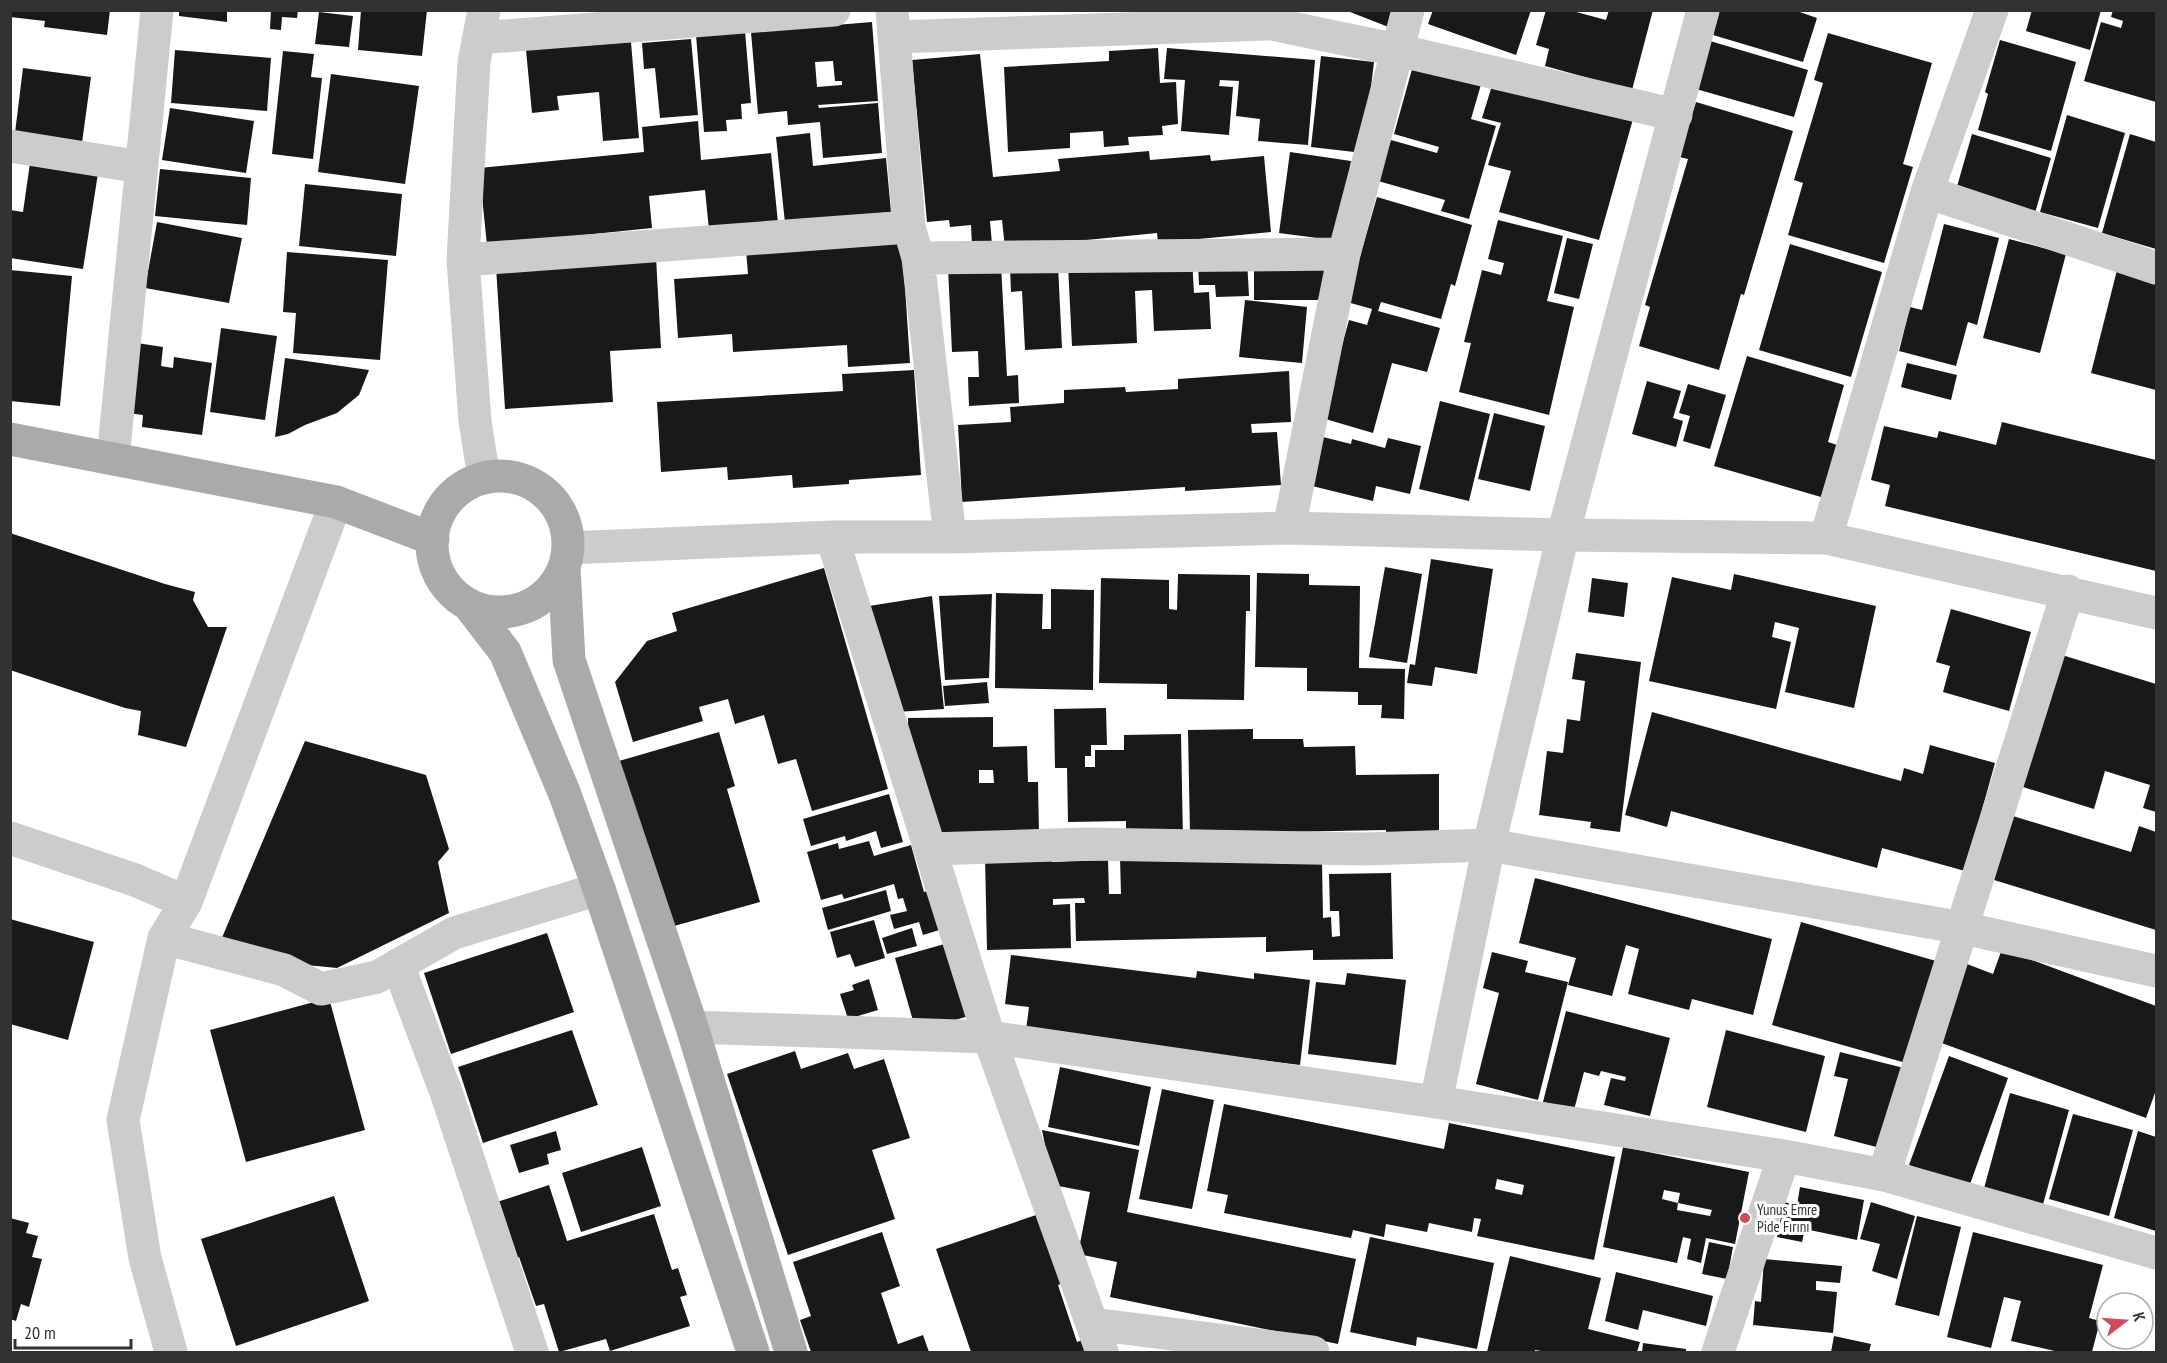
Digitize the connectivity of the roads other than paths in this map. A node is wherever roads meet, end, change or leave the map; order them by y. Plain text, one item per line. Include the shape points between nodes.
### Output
1 (157, 10) edge
2 (834, 10) edge
3 (1239, 10) edge
4 (1408, 10) edge
5 (1703, 10) edge
6 (1992, 10) edge
7 (893, 23) edge
8 (481, 24) edge
9 (1272, 24) junction
10 (1397, 50) junction
11 (1676, 115) junction
12 (10, 146) edge
13 (141, 167) junction
14 (1927, 192) junction
15 (909, 227) junction
16 (1344, 254) junction
17 (918, 258) junction
18 (463, 260) junction
19 (2157, 268) edge
20 (10, 439) edge
21 (113, 459) junction
22 (484, 478) junction
23 (336, 502) junction
24 (1289, 528) junction
25 (1563, 535) junction
26 (832, 537) junction
27 (950, 537) junction
28 (1826, 538) junction
29 (433, 540) junction
30 (566, 558) junction
31 (2067, 591) junction
32 (468, 604) junction
33 (2157, 613) edge
34 (10, 838) edge
35 (1489, 845) junction
36 (930, 849) junction
37 (599, 889) junction
38 (186, 902) junction
39 (1963, 928) junction
40 (164, 938) junction
41 (398, 965) junction
42 (2157, 971) edge
43 (692, 1027) junction
44 (989, 1037) junction
45 (1436, 1102) junction
46 (1784, 1156) junction
47 (1884, 1175) junction
48 (2157, 1253) edge
49 (1098, 1338) edge
50 (171, 1353) edge
51 (532, 1353) edge
52 (753, 1353) edge
53 (791, 1353) edge
54 (1312, 1353) edge
55 (1718, 1353) edge

1 - 13 street
2 - 8 street
3 - 9 street
4 - 10 street
5 - 11 street
6 - 14 street
7 - 9 street
7 - 15 street
8 - 18 street via 474,62
9 - 10 street
10 - 11 street
10 - 16 street
11 - 25 street
12 - 13 street
13 - 21 street
14 - 19 street
14 - 28 street
15 - 17 street
15 - 18 street
16 - 17 street
16 - 24 street
17 - 27 street
18 - 22 street via 475,421
20 - 21 main road
21 - 23 main road
22 - 29 main road via 459,489 446,503 436,521
22 - 30 main road via 514,477 548,495 567,529
23 - 29 main road
23 - 38 street
24 - 25 street
24 - 27 street
25 - 28 street
25 - 35 street
26 - 27 street
26 - 30 street
26 - 36 street
28 - 31 street
29 - 32 main road via 434,559 441,577
30 - 32 main road via 555,584 525,608 487,611
30 - 43 main road via 569,660
31 - 33 street
31 - 39 street
32 - 37 main road via 505,652 564,792
34 - 38 street via 135,880
35 - 36 street via 1365,849 1087,844
35 - 39 street
35 - 45 street
36 - 44 street
37 - 41 street via 454,933
37 - 52 main road
38 - 40 street
39 - 42 street
39 - 47 street
40 - 41 street via 284,970 321,989 377,977
40 - 50 street via 123,1120 145,1258
41 - 51 street via 447,1095
43 - 44 street
43 - 53 main road
44 - 45 street
44 - 49 street
45 - 46 street
46 - 47 street
46 - 55 street
47 - 48 street
49 - 54 street

